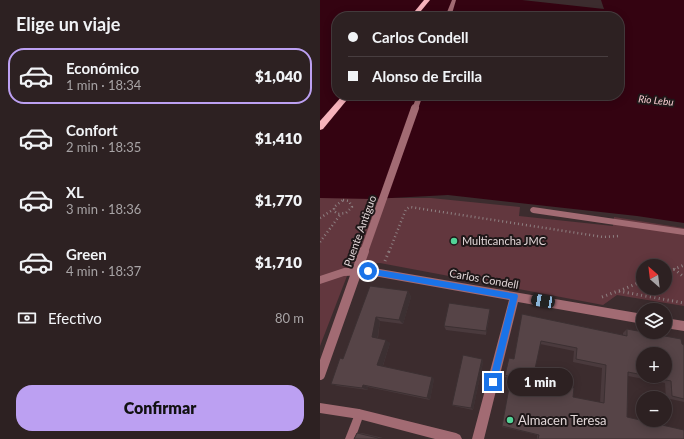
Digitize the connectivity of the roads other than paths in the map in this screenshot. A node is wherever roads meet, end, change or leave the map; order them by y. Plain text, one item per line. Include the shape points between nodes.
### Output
1 (427, 0) edge
2 (454, 0) edge
3 (417, 12) edge
4 (450, 12) edge
5 (343, 100) edge
6 (418, 100) edge
7 (320, 127) edge
8 (533, 210) dead end
9 (684, 232) edge
10 (320, 280) edge
11 (515, 296) junction
12 (636, 318) edge
13 (672, 324) edge
14 (684, 326) edge
15 (320, 375) edge
16 (320, 408) edge
17 (360, 414) junction
18 (350, 439) edge
19 (456, 439) edge
20 (478, 439) edge

1 - 3 main road
2 - 4 street
5 - 7 main road
6 - 15 street, Puente Antiguo, bridge
8 - 9 lane
10 - 11 street, Carlos Condell via 344,272 368,271
11 - 12 street, Carlos Condell
11 - 20 street
13 - 14 street
16 - 17 street
17 - 18 lane
17 - 19 street

